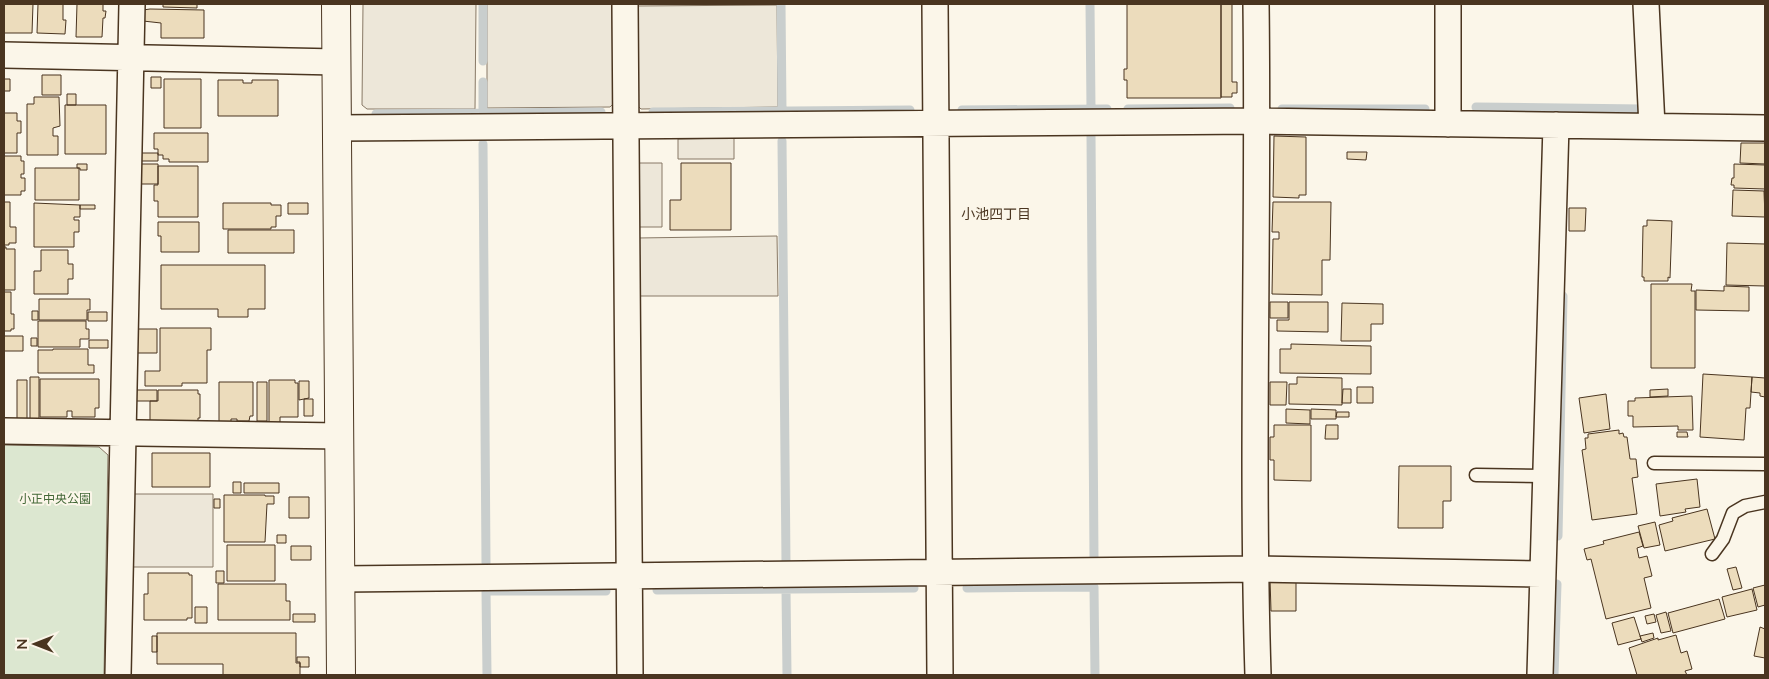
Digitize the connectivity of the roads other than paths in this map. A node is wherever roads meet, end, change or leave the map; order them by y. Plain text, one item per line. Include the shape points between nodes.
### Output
1 (132, 4) edge
2 (336, 4) edge
3 (625, 4) edge
4 (935, 4) edge
5 (1256, 4) edge
6 (1448, 4) edge
7 (1646, 4) edge
8 (4, 56) edge
9 (131, 58) junction
10 (337, 62) junction
11 (1258, 121) junction
12 (936, 123) junction
13 (1448, 124) junction
14 (1556, 125) junction
15 (626, 126) junction
16 (1652, 126) junction
17 (337, 128) junction
18 (1765, 128) edge
19 (4, 431) edge
20 (123, 433) junction
21 (340, 436) junction
22 (1654, 463) dead end
23 (1765, 464) edge
24 (1476, 475) dead end
25 (1544, 476) junction
26 (1765, 502) edge
27 (1712, 554) dead end
28 (1255, 569) junction
29 (939, 572) junction
30 (1542, 574) junction
31 (629, 576) junction
32 (341, 579) junction
33 (118, 675) edge
34 (342, 675) edge
35 (630, 675) edge
36 (940, 675) edge
37 (1258, 675) edge
38 (1540, 675) edge

1 - 9 street
2 - 10 street
3 - 15 street
4 - 12 street
5 - 11 street
6 - 13 street
7 - 16 street
8 - 9 street
9 - 10 street
9 - 20 street
10 - 17 street
11 - 12 street
11 - 13 street
11 - 28 street
12 - 15 street
12 - 29 street
13 - 14 street
14 - 16 street
14 - 25 street
15 - 17 street
15 - 31 street
16 - 18 street
17 - 21 street
19 - 20 street
20 - 21 street
20 - 33 street
21 - 32 street
22 - 23 lane
24 - 25 lane
25 - 30 street
26 - 27 lane via 1745,506 1733,513 1723,539
28 - 29 street
28 - 30 street
28 - 37 street
29 - 31 street
29 - 36 street
30 - 38 street
31 - 32 street
31 - 35 street
32 - 34 street

